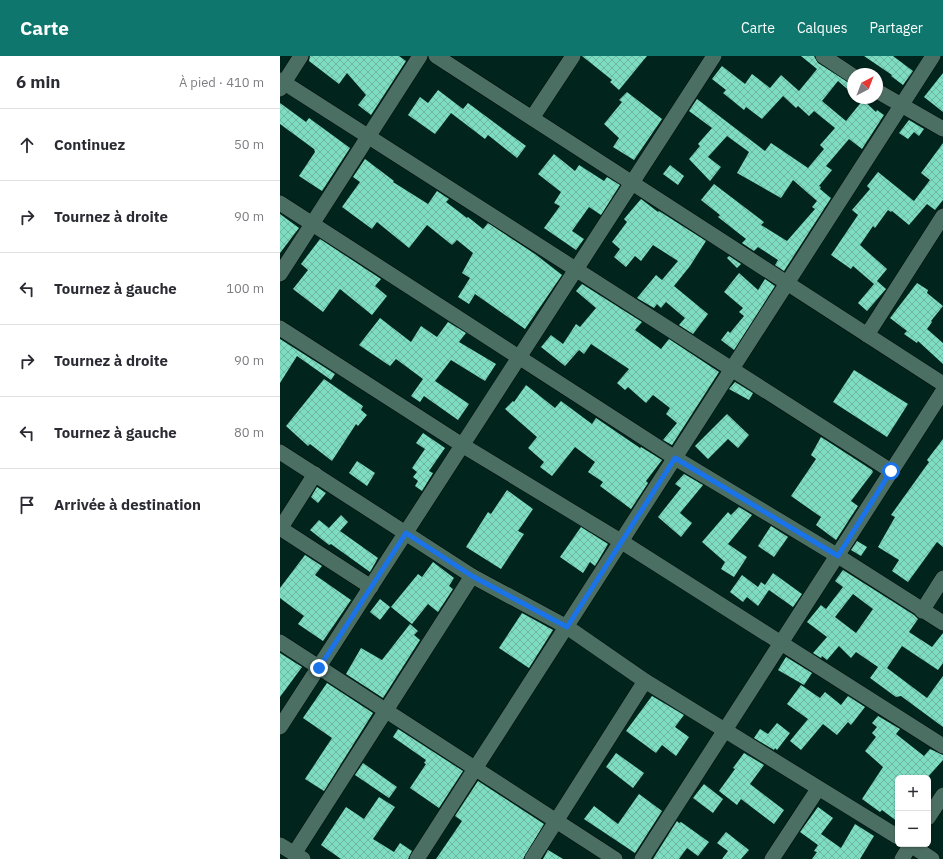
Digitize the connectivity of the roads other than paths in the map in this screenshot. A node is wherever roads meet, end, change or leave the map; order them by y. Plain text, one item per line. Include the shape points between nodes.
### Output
1 (301, 56) edge
2 (420, 56) edge
3 (436, 56) edge
4 (573, 56) edge
5 (714, 56) edge
6 (823, 56) edge
7 (933, 56) edge
8 (847, 72) edge
9 (281, 84) edge
10 (883, 95) edge
11 (901, 106) junction
12 (532, 118) junction
13 (943, 129) edge
14 (368, 137) junction
15 (632, 183) junction
16 (280, 203) edge
17 (943, 216) edge
18 (312, 224) junction
19 (576, 269) junction
20 (280, 274) edge
21 (787, 283) junction
22 (280, 328) edge
23 (867, 335) junction
24 (519, 357) junction
25 (732, 369) junction
26 (943, 384) edge
27 (943, 391) edge
28 (462, 445) junction
29 (280, 452) edge
30 (675, 458) junction
31 (891, 471) junction
32 (315, 474) junction
33 (280, 528) edge
34 (406, 533) junction
35 (622, 542) junction
36 (838, 556) junction
37 (472, 576) junction
38 (943, 578) edge
39 (371, 587) junction
40 (922, 611) junction
41 (943, 623) edge
42 (567, 627) junction
43 (280, 642) edge
44 (781, 644) junction
45 (319, 668) junction
46 (645, 681) junction
47 (385, 711) junction
48 (280, 727) edge
49 (726, 730) junction
50 (943, 746) edge
51 (475, 768) junction
52 (818, 789) junction
53 (943, 795) edge
54 (931, 813) edge
55 (556, 821) junction
56 (895, 835) edge
57 (280, 845) edge
58 (906, 847) edge
59 (914, 847) edge
60 (298, 856) edge
61 (417, 859) edge
62 (532, 859) edge
63 (615, 859) edge
64 (642, 859) edge
65 (772, 859) edge
66 (902, 859) edge
67 (932, 859) edge

1 - 9 street
2 - 14 street
3 - 12 street
4 - 12 street
5 - 15 street
6 - 8 street
7 - 11 street
9 - 14 street
10 - 11 street
11 - 13 street
11 - 21 street
12 - 15 street
14 - 18 street
14 - 19 street
15 - 19 street
15 - 21 street
16 - 18 street
17 - 23 street
18 - 20 street
18 - 24 street
19 - 24 street
19 - 25 street
21 - 23 street
21 - 25 street
22 - 28 street
23 - 26 street
24 - 28 street
24 - 30 street
25 - 30 street
25 - 31 street
27 - 31 street
28 - 34 street
28 - 35 street
29 - 32 street
30 - 35 street
30 - 36 street
31 - 36 street
32 - 33 street
32 - 34 street
33 - 39 street
34 - 37 street
34 - 39 street
35 - 42 street
35 - 44 street
36 - 40 street
36 - 44 street
37 - 42 street
37 - 47 street
38 - 40 street
39 - 45 street
40 - 41 street
42 - 46 street
42 - 51 street
43 - 45 street
44 - 49 street
44 - 50 street
45 - 47 street
45 - 48 street
46 - 49 street
46 - 55 street
47 - 51 street
47 - 60 street
49 - 52 street
49 - 64 street
51 - 55 street
51 - 61 street
52 - 56 street
52 - 65 street
53 - 54 street
55 - 62 street
55 - 63 street
57 - 60 street
58 - 66 street
59 - 67 street

